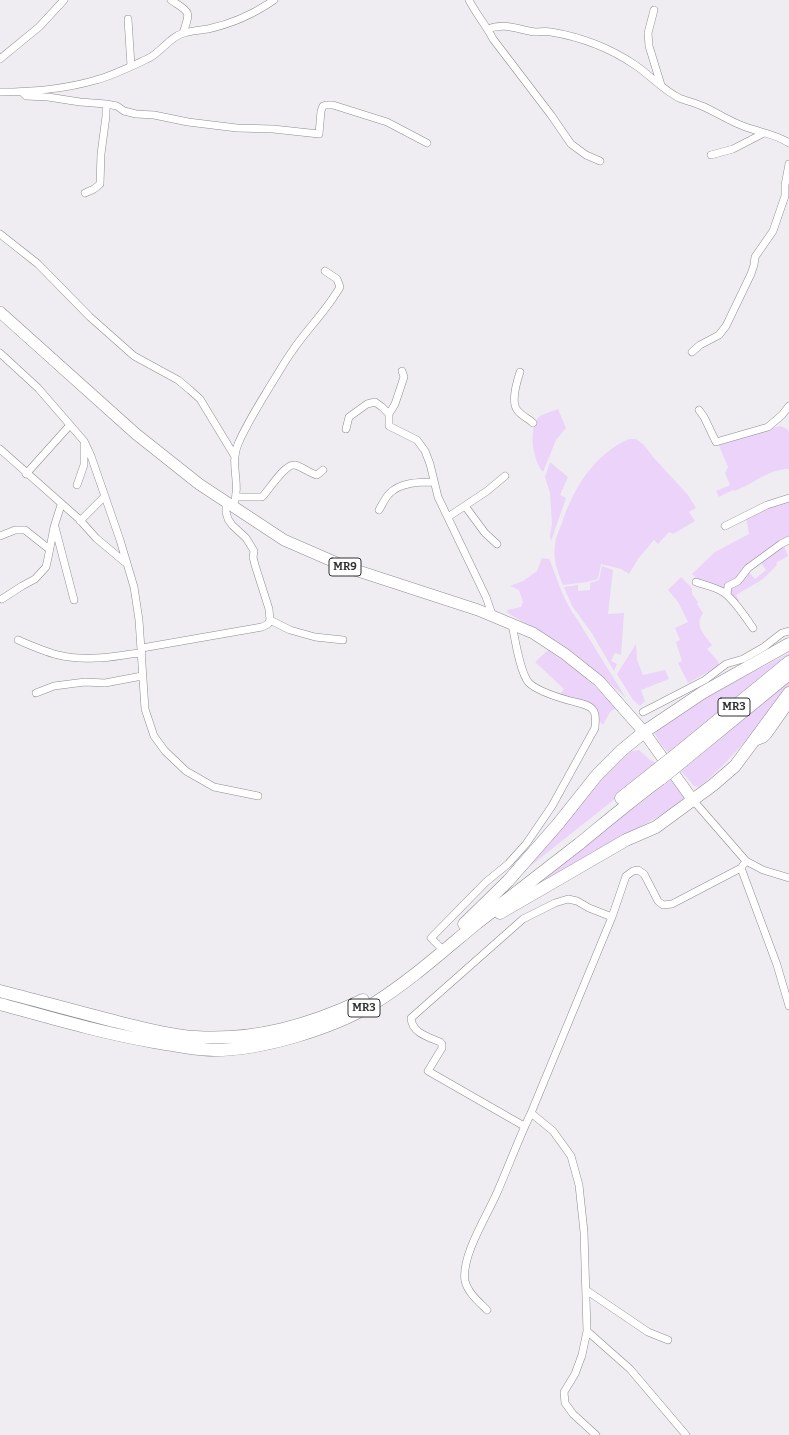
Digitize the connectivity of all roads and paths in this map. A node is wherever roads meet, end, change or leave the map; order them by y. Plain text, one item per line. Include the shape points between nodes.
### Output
1 (64, 0) edge
2 (171, 0) edge
3 (274, 0) edge
4 (469, 0) edge
5 (654, 10) dead end
6 (128, 19) dead end
7 (488, 29) junction
8 (183, 33) junction
9 (0, 59) edge
10 (131, 66) junction
11 (661, 85) junction
12 (0, 92) edge
13 (22, 92) junction
14 (106, 104) junction
15 (764, 133) junction
16 (427, 143) dead end
17 (789, 143) edge
18 (711, 156) dead end
19 (600, 162) dead end
20 (789, 164) edge
21 (85, 193) dead end
22 (0, 234) edge
23 (325, 271) dead end
24 (0, 312) edge
25 (692, 352) dead end
26 (0, 353) edge
27 (402, 371) dead end
28 (520, 372) dead end
29 (789, 406) edge
30 (699, 410) dead end
31 (389, 414) junction
32 (533, 423) dead end
33 (70, 425) junction
34 (346, 429) dead end
35 (84, 441) junction
36 (0, 449) edge
37 (234, 455) junction
38 (323, 470) dead end
39 (26, 474) junction
40 (505, 476) dead end
41 (434, 482) junction
42 (78, 485) dead end
43 (105, 496) junction
44 (789, 498) edge
45 (232, 502) junction
46 (61, 505) junction
47 (465, 506) junction
48 (379, 510) dead end
49 (448, 517) junction
50 (80, 520) junction
51 (55, 525) junction
52 (725, 526) dead end
53 (0, 536) edge
54 (789, 540) edge
55 (496, 544) dead end
56 (49, 549) junction
57 (127, 564) junction
58 (696, 582) dead end
59 (727, 595) junction
60 (2, 599) dead end
61 (74, 600) dead end
62 (493, 617) junction
63 (270, 620) junction
64 (512, 624) junction
65 (753, 628) dead end
66 (789, 631) edge
67 (18, 640) dead end
68 (343, 640) dead end
69 (789, 644) edge
70 (142, 650) junction
71 (789, 662) edge
72 (789, 674) edge
73 (142, 676) junction
74 (36, 693) dead end
75 (789, 693) edge
76 (789, 705) edge
77 (643, 712) dead end
78 (644, 732) junction
79 (751, 743) junction
80 (681, 756) junction
81 (258, 796) dead end
82 (692, 799) junction
83 (746, 861) junction
84 (740, 868) junction
85 (789, 878) edge
86 (454, 916) junction
87 (612, 917) junction
88 (466, 927) junction
89 (439, 946) junction
90 (0, 991) edge
91 (0, 1004) edge
92 (789, 1006) edge
93 (531, 1113) junction
94 (524, 1126) junction
95 (586, 1290) junction
96 (487, 1310) dead end
97 (587, 1331) junction
98 (668, 1340) dead end
99 (596, 1435) edge
100 (686, 1435) edge

1 - 9 street via 38,27
2 - 8 street via 188,12
3 - 8 street via 238,20
4 - 7 street
5 - 11 street via 648,33 649,46
6 - 10 street
7 - 11 street via 494,26 510,26 574,37 618,54
7 - 19 street via 570,144
8 - 10 street via 153,56
10 - 13 street via 98,80
11 - 15 street via 679,98
12 - 13 street
13 - 14 street via 26,96
14 - 16 street via 136,114 182,121 319,134 323,106 333,105 387,122
14 - 21 street via 100,184
15 - 17 street via 782,138
15 - 18 street via 733,150
20 - 25 street via 783,205 773,231 755,257 751,274 729,320 719,335
22 - 37 street via 38,264 90,317 134,356 178,380 200,399
23 - 37 street via 337,279 340,287 293,350 259,405
24 - 45 main road, MR9 via 136,434 199,484
26 - 33 street via 38,388
27 - 31 street via 404,377
28 - 32 street via 516,383 515,407
29 - 30 street via 768,427 716,442
31 - 34 street via 375,402 367,404 349,417
31 - 41 street via 389,426 417,440 425,451
33 - 35 street
33 - 39 street
35 - 42 street via 84,465
35 - 43 street
36 - 39 street
37 - 45 street via 237,481
38 - 45 street via 318,474 311,474 293,464 289,465 262,497
39 - 46 street
40 - 47 street
41 - 48 street via 402,486 389,494
41 - 49 street
43 - 50 street
43 - 57 street
44 - 52 street via 766,505
45 - 62 main road, MR9 via 284,540 346,568
45 - 63 street via 226,512 228,519 254,551 253,557
46 - 50 street
46 - 51 street
47 - 49 street
47 - 55 street
49 - 62 street
50 - 57 street via 96,538
51 - 56 street
51 - 61 street
53 - 56 street via 15,530 25,530
54 - 59 street via 748,568 738,581 728,586
56 - 60 street via 46,567 39,575
57 - 70 street via 134,587
58 - 59 street
59 - 65 street
62 - 64 main road, MR9
63 - 68 street via 290,630 315,637
63 - 70 street via 262,627
64 - 78 main road, MR9 via 533,633 582,667 599,681
64 - 86 street via 524,674 529,683 593,709 596,715 595,728 552,806 526,844
66 - 77 street via 743,659 726,664 705,680
67 - 70 street via 64,657 96,658
69 - 78 highway via 702,693
70 - 73 street
71 - 80 highway, MR3
72 - 80 highway, MR3
73 - 74 street via 105,683 85,682 54,686
73 - 81 street via 145,709 154,736 165,751 186,772 214,787
75 - 79 highway
76 - 79 street via 768,735
78 - 82 main road, MR9
78 - 88 highway via 597,775 558,824
79 - 82 highway via 735,766
80 - 88 highway, MR3, bridge via 575,836
82 - 83 street
82 - 88 highway via 656,827 626,840 530,896
83 - 84 street
83 - 85 street via 763,870
84 - 87 street via 672,904 663,905 658,901 644,874 633,870 626,876
84 - 92 street via 778,965
86 - 88 street
86 - 89 street via 431,938
87 - 93 street
87 - 94 street via 568,899 523,918 411,1018 411,1022 421,1034 442,1044 428,1071
88 - 89 highway, MR3
88 - 91 highway, MR3 via 420,971 372,1004 345,1018 272,1043 234,1049 193,1049 128,1037
89 - 90 highway, MR3 via 416,966 368,997 342,1010 292,1028 250,1036 194,1037 168,1033
93 - 94 street
93 - 95 street via 553,1132 571,1156 579,1185
94 - 96 street via 464,1268 468,1289
95 - 97 street
95 - 98 street via 648,1332
97 - 99 street via 575,1374 564,1392 565,1403 573,1414
97 - 100 street via 630,1369

